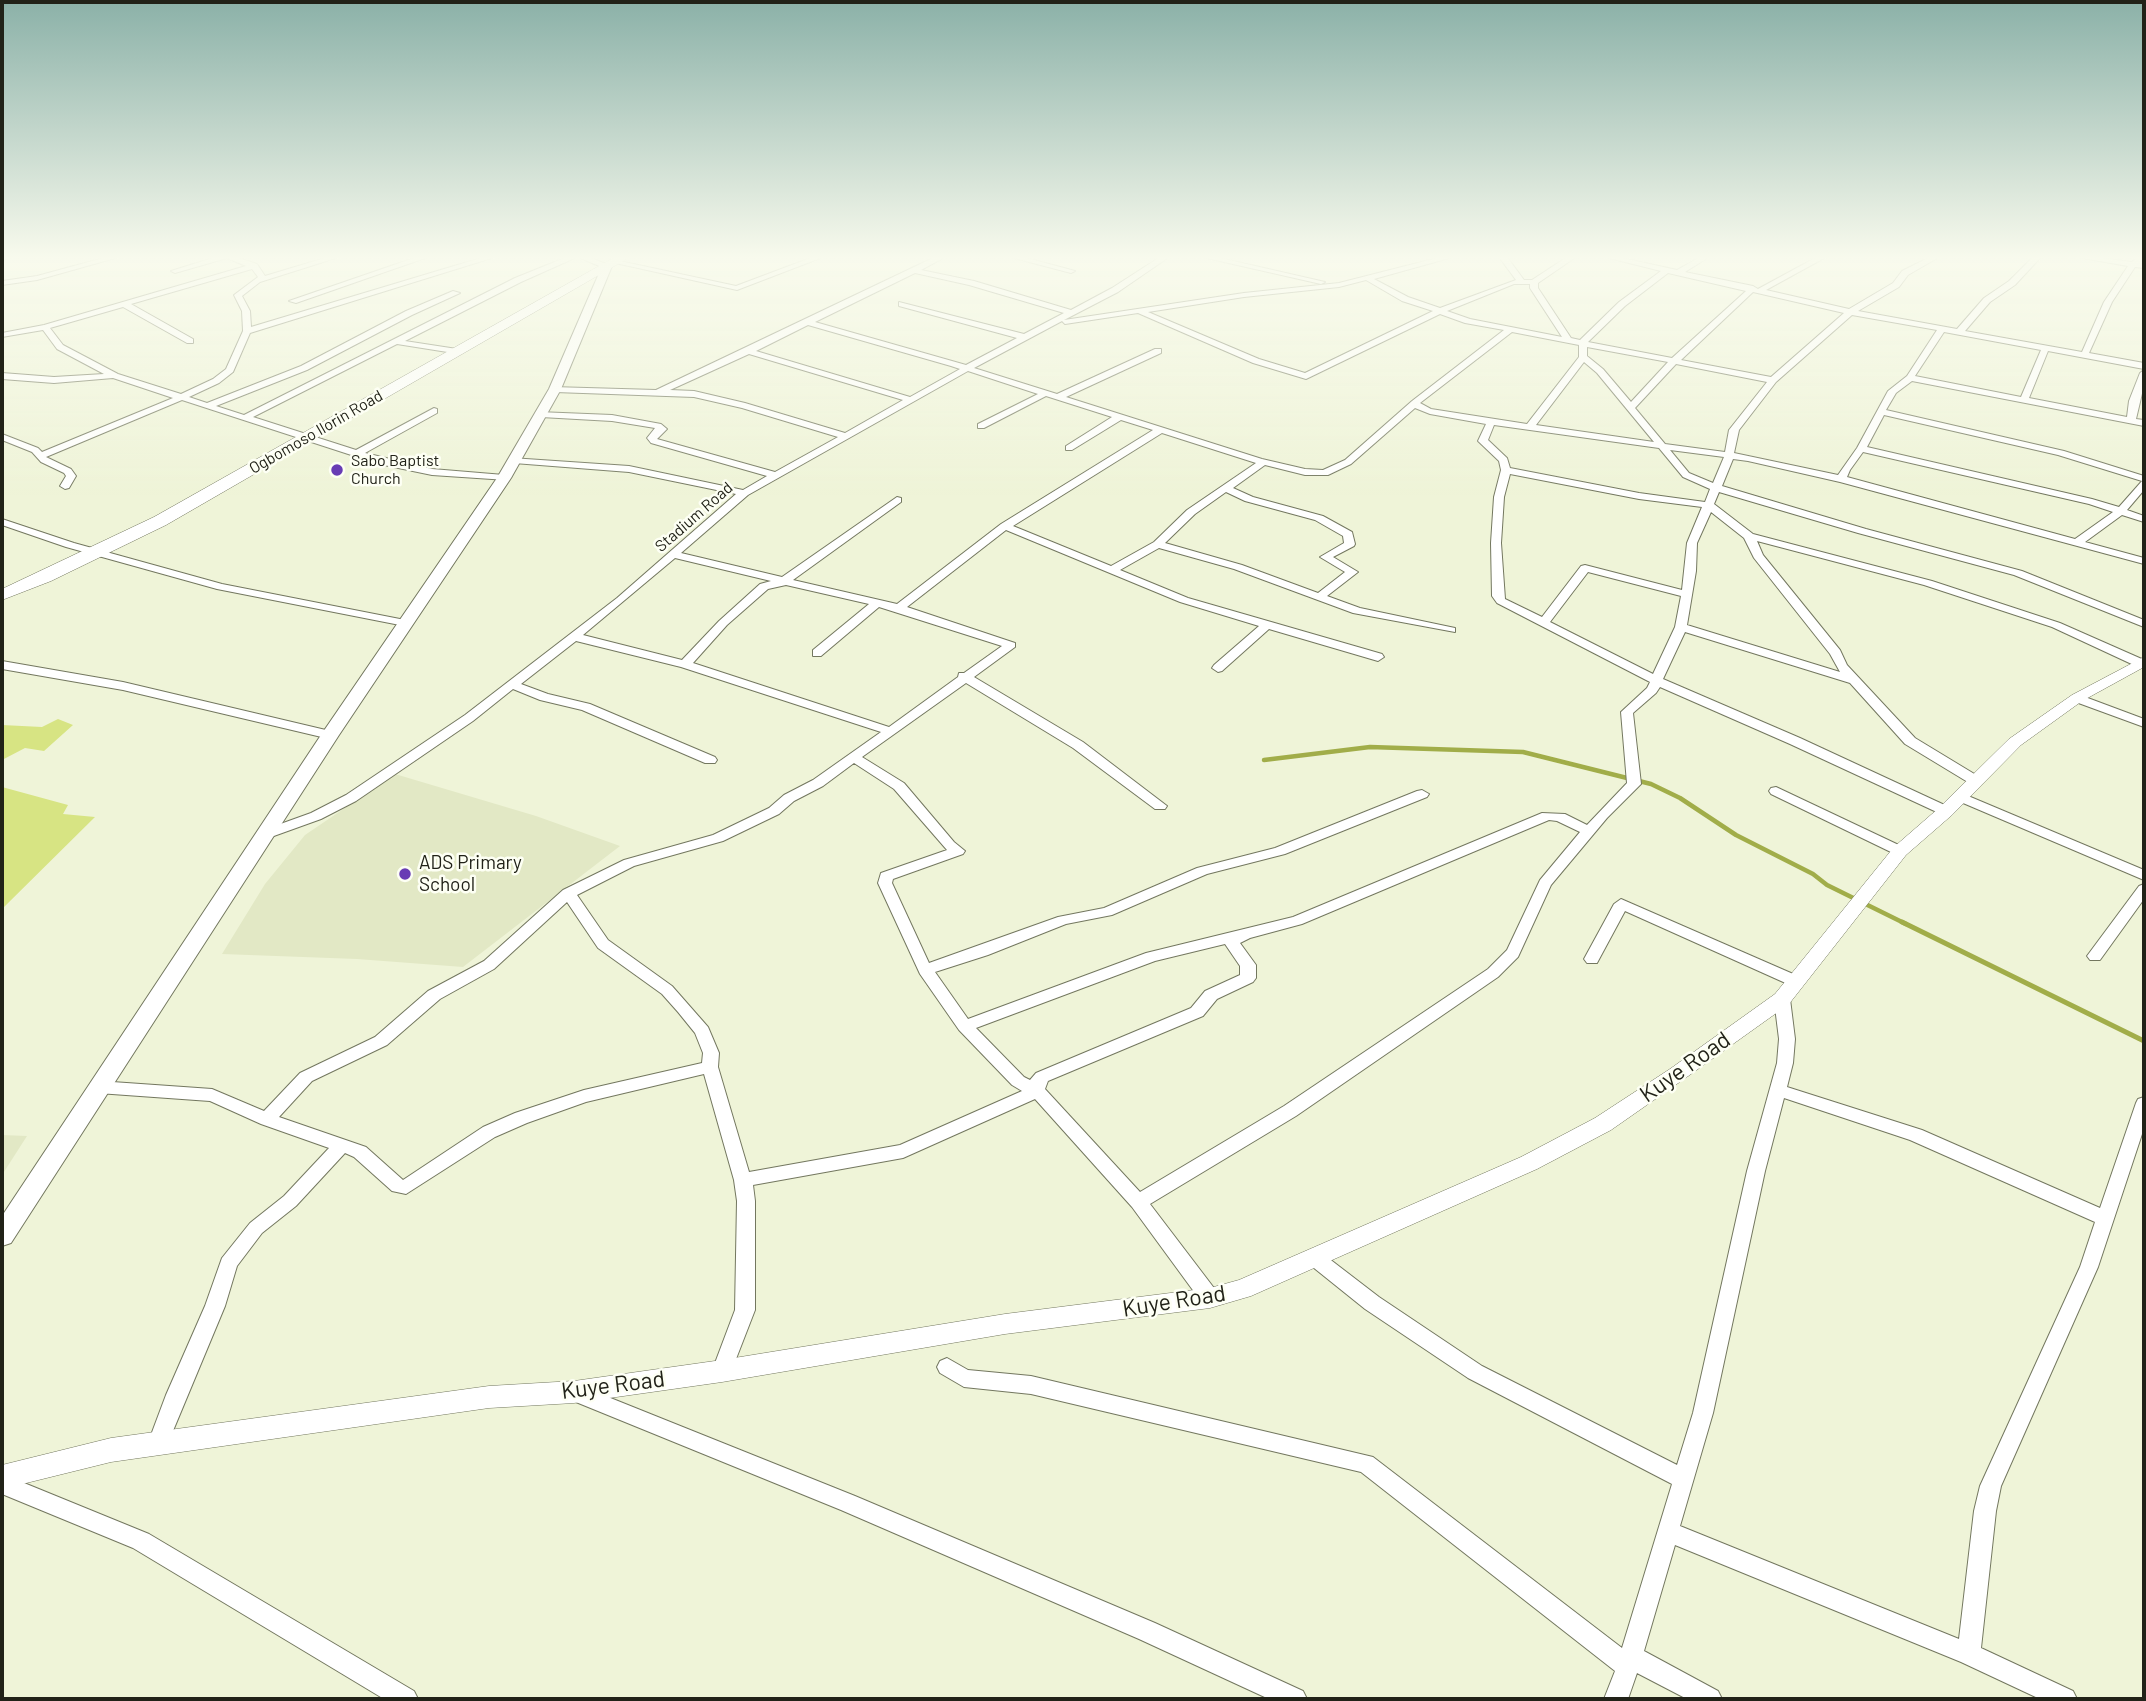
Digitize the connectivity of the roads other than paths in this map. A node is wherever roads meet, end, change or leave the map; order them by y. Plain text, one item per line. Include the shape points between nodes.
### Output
1 (52, 336) edge
2 (182, 336) edge
3 (245, 336) edge
4 (370, 336) edge
5 (372, 336) edge
6 (410, 336) edge
7 (484, 336) edge
8 (578, 336) edge
9 (777, 336) edge
10 (855, 336) edge
11 (1198, 336) edge
12 (1388, 336) edge
13 (1502, 336) edge
14 (1547, 336) edge
15 (1566, 336) edge
16 (1589, 336) edge
17 (1702, 336) edge
18 (1822, 336) edge
19 (1937, 336) edge
20 (1981, 336) edge
21 (2093, 336) edge
22 (1024, 337) edge
23 (1568, 340) junction
24 (190, 341) dead end
25 (399, 342) junction
26 (1583, 342) junction
27 (2045, 349) junction
28 (748, 351) junction
29 (1158, 351) dead end
30 (457, 352) junction
31 (2084, 356) junction
32 (1583, 357) junction
33 (1674, 361) junction
34 (2144, 366) edge
35 (966, 369) junction
36 (2144, 373) edge
37 (2, 376) edge
38 (115, 376) junction
39 (1910, 378) junction
40 (1773, 380) junction
41 (555, 389) junction
42 (659, 392) junction
43 (1044, 394) junction
44 (182, 397) junction
45 (1056, 398) junction
46 (2024, 399) junction
47 (911, 400) junction
48 (1415, 402) junction
49 (209, 405) junction
50 (1631, 407) junction
51 (434, 411) dead end
52 (1881, 412) junction
53 (541, 414) junction
54 (1119, 417) junction
55 (245, 418) junction
56 (2131, 421) junction
57 (1491, 422) junction
58 (2144, 423) edge
59 (981, 426) dead end
60 (1530, 427) junction
61 (1160, 430) junction
62 (308, 436) junction
63 (845, 436) junction
64 (2, 437) edge
65 (1658, 443) junction
66 (1069, 448) dead end
67 (1861, 449) junction
68 (356, 454) junction
69 (1727, 454) junction
70 (42, 455) junction
71 (514, 460) junction
72 (1264, 462) junction
73 (1506, 470) junction
74 (775, 475) junction
75 (504, 478) junction
76 (1842, 479) junction
77 (2144, 479) edge
78 (2144, 484) edge
79 (65, 486) dead end
80 (1227, 489) junction
81 (1715, 489) junction
82 (744, 493) junction
83 (897, 500) dead end
84 (1708, 505) junction
85 (2122, 510) junction
86 (2144, 519) edge
87 (2, 522) edge
88 (1005, 526) junction
89 (1749, 536) junction
90 (2078, 542) junction
91 (1158, 544) junction
92 (99, 551) junction
93 (674, 555) junction
94 (2144, 562) edge
95 (1112, 570) junction
96 (783, 582) junction
97 (1685, 594) junction
98 (2, 595) edge
99 (1319, 597) junction
100 (877, 603) junction
101 (899, 608) junction
102 (405, 622) junction
103 (1543, 623) junction
104 (2144, 624) edge
105 (1266, 625) junction
106 (1681, 627) junction
107 (1451, 630) dead end
108 (576, 637) junction
109 (817, 653) dead end
110 (1378, 657) dead end
111 (2142, 662) edge
112 (685, 664) junction
113 (2, 665) edge
114 (1218, 668) dead end
115 (963, 677) junction
116 (1657, 680) junction
117 (1856, 681) junction
118 (513, 685) junction
119 (2077, 698) junction
120 (2144, 723) edge
121 (889, 731) junction
122 (330, 735) junction
123 (853, 757) junction
124 (710, 760) dead end
125 (1776, 791) dead end
126 (1422, 794) dead end
127 (1961, 796) junction
128 (1160, 806) dead end
129 (1589, 831) junction
130 (267, 834) junction
131 (1899, 851) junction
132 (2144, 875) edge
133 (2144, 889) edge
134 (568, 893) junction
135 (1262, 930) junction
136 (2095, 956) dead end
137 (1592, 959) dead end
138 (925, 970) junction
139 (1789, 990) junction
140 (965, 1026) junction
141 (710, 1067) junction
142 (98, 1087) junction
143 (1778, 1090) junction
144 (1037, 1091) junction
145 (2144, 1103) edge
146 (267, 1119) junction
147 (342, 1145) junction
148 (743, 1180) junction
149 (1138, 1202) junction
150 (2105, 1218) junction
151 (2, 1236) edge
152 (1316, 1259) junction
153 (1210, 1298) junction
154 (947, 1367) dead end
155 (722, 1371) junction
156 (574, 1392) junction
157 (158, 1443) junction
158 (2, 1477) edge
159 (1683, 1479) junction
160 (2, 1484) edge
161 (1667, 1531) junction
162 (1969, 1654) junction
163 (1629, 1662) junction
164 (407, 1699) edge
165 (1295, 1699) edge
166 (1616, 1699) edge
167 (1710, 1699) edge
168 (2065, 1699) edge

1 - 38 street via 60,347
2 - 24 street
3 - 44 street via 230,370
4 - 49 street via 291,374
5 - 25 street
6 - 25 street
7 - 30 highway, Ogbomoso Ilorin Road
8 - 41 main road
9 - 28 street
10 - 35 street
11 - 12 street via 1306,376
13 - 48 street
14 - 23 street
15 - 23 street
16 - 26 street
17 - 33 street
18 - 40 street
19 - 39 street
20 - 27 street
21 - 31 street
22 - 35 street, Stadium Road
23 - 26 street
25 - 30 street
25 - 55 street
26 - 32 street
26 - 33 street
27 - 31 street
27 - 46 street
28 - 42 street
28 - 47 street
29 - 45 street
30 - 62 highway, Ogbomoso Ilorin Road
31 - 34 street
32 - 50 street
32 - 60 street
33 - 40 street
33 - 50 street
35 - 43 street
35 - 47 street, Stadium Road
36 - 56 street
37 - 38 street via 54,380
38 - 44 street
39 - 46 street
39 - 52 street via 1892,391
40 - 69 street via 1734,430
41 - 42 street
41 - 53 main road
42 - 63 street via 719,399
43 - 45 street
43 - 59 street
44 - 49 street
44 - 70 street
45 - 54 street
46 - 56 street
47 - 63 street, Stadium Road
48 - 57 street via 1420,408
48 - 72 street via 1337,470 1306,472
49 - 55 street
50 - 65 street
51 - 68 street
52 - 67 street
52 - 77 street via 2061,453
53 - 71 main road
53 - 74 street via 658,426 662,429 652,438 654,442
54 - 61 street
54 - 66 street
55 - 62 street
56 - 58 street
57 - 60 street
57 - 73 street via 1483,441 1504,460
60 - 65 street
61 - 72 street
61 - 88 street
62 - 68 street
62 - 92 highway, Ogbomoso Ilorin Road
63 - 74 street, Stadium Road
64 - 70 street
65 - 69 street
65 - 81 street via 1686,475
67 - 76 street
67 - 85 street
68 - 75 street via 424,470
69 - 76 street
69 - 81 street
70 - 79 street via 68,471 71,476
71 - 75 main road
71 - 82 street via 628,469
72 - 80 street
73 - 84 street
73 - 103 street via 1496,543 1498,596
74 - 82 street, Stadium Road
75 - 102 main road
76 - 90 street
78 - 85 street
80 - 91 street via 1191,512
80 - 99 street via 1319,518 1349,534 1350,544 1325,557 1353,572
81 - 84 street
81 - 104 street via 2018,573
82 - 93 street, Stadium Road
83 - 96 street
84 - 89 street
84 - 97 street via 1692,544
85 - 86 street
85 - 90 street
87 - 92 street
88 - 95 street
88 - 101 street
89 - 111 street via 1928,583 2070,630
89 - 117 street via 1758,556
90 - 94 street
91 - 95 street
91 - 99 street
92 - 98 highway, Ogbomoso Ilorin Road
92 - 102 street via 221,587
93 - 96 street
93 - 108 street, Stadium Road
95 - 105 street via 1184,600
96 - 100 street
96 - 112 street via 765,586
97 - 103 street via 1586,568
97 - 106 street
99 - 107 street via 1373,615
100 - 101 street
100 - 109 street
101 - 115 street via 1011,645
102 - 122 main road
103 - 116 street
105 - 110 street
105 - 114 street
106 - 116 street
106 - 117 street
108 - 112 street
108 - 118 street, Stadium Road
111 - 119 street, Kuye Road
112 - 121 street
113 - 122 street via 124,686
115 - 121 street
115 - 128 street via 1079,745
116 - 127 street via 1795,741
116 - 129 street via 1626,718 1634,784
117 - 127 street
118 - 124 street via 586,707
118 - 130 street, Stadium Road via 351,798
119 - 120 street
119 - 127 street, Kuye Road via 2028,732
121 - 123 street
122 - 130 main road
123 - 134 street via 743,827 629,863
123 - 138 street via 899,786 958,851 886,876 885,883
125 - 131 street
126 - 138 street via 1280,851 1202,872 1107,912 1063,920
127 - 131 street, Kuye Road
127 - 132 street
129 - 135 street via 1548,816 1297,921
129 - 149 street via 1545,883 1513,953 1493,973 1261,1130
130 - 142 main road
131 - 139 street, Kuye Road
133 - 136 street
134 - 141 street via 603,943 684,1008 702,1031 711,1053
134 - 146 street via 489,965 435,995 380,1041 306,1077
135 - 140 street via 1140,961
135 - 144 street via 1231,941 1248,965 1248,978 1211,995 1197,1012 1042,1077
137 - 139 street via 1621,904
138 - 140 street
139 - 143 street via 1785,1062
139 - 152 street, Kuye Road via 1656,1088 1574,1140
140 - 144 street via 1018,1081
141 - 147 street via 584,1096 521,1118 489,1132 406,1187 398,1186 360,1152
141 - 148 street
142 - 146 street via 212,1096
142 - 151 main road
143 - 150 street via 1916,1135
143 - 159 street via 1703,1413
144 - 148 street via 903,1151
144 - 149 street
145 - 150 street
146 - 147 street
147 - 157 street via 290,1201 256,1228 229,1263
148 - 155 street via 745,1310
149 - 153 street
150 - 162 street via 2089,1267 1991,1486
152 - 153 street, Kuye Road
152 - 159 street via 1475,1372
153 - 155 street, Kuye Road via 1006,1324
154 - 163 street via 964,1378 1031,1385 1366,1464
155 - 156 street, Kuye Road
156 - 157 street, Kuye Road via 489,1396
156 - 165 street via 1035,1583
157 - 158 street, Kuye Road via 71,1458
159 - 161 street
160 - 164 street via 142,1541
161 - 162 street
161 - 163 street
162 - 168 street
163 - 166 street
163 - 167 street

